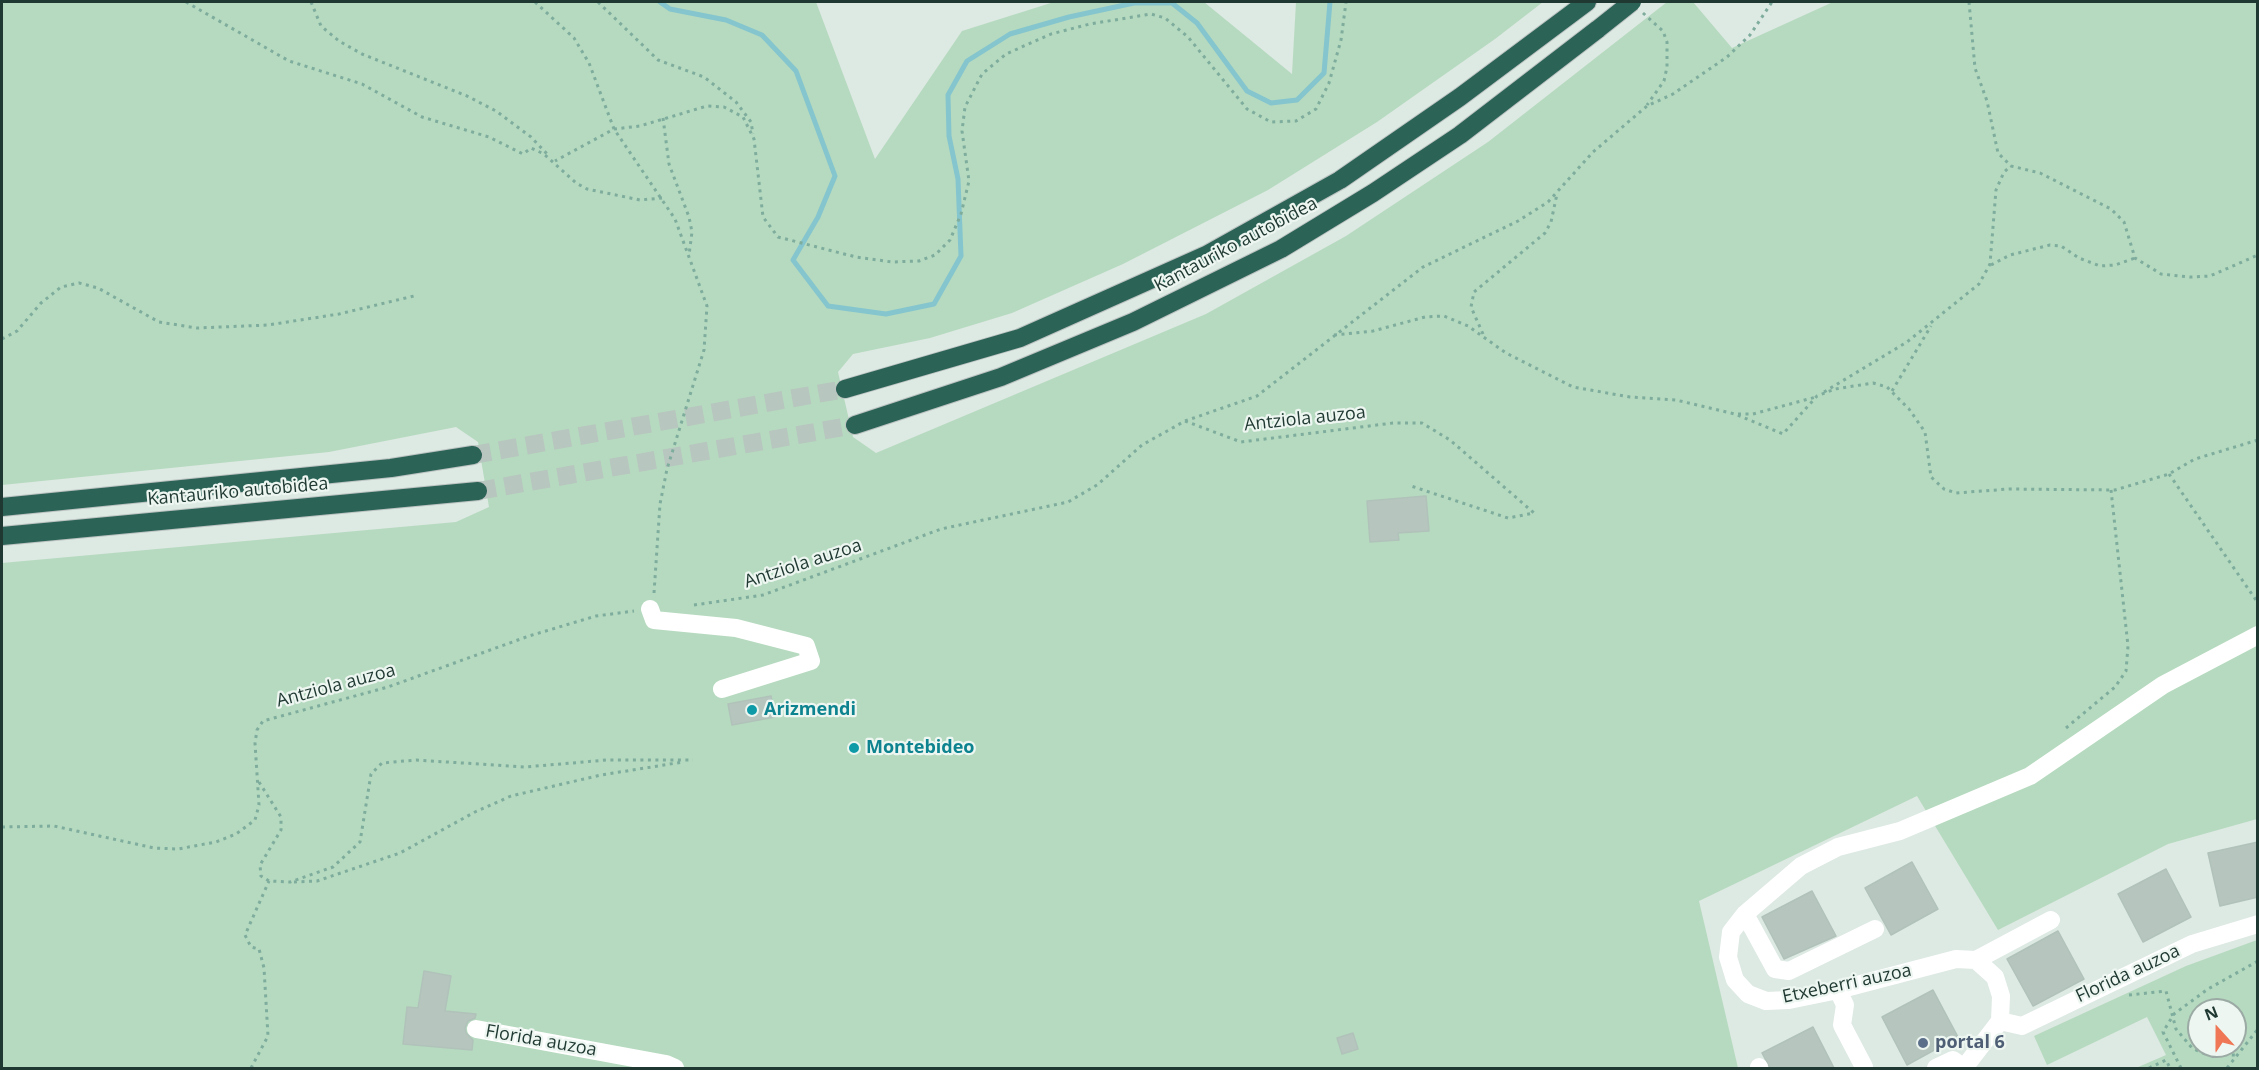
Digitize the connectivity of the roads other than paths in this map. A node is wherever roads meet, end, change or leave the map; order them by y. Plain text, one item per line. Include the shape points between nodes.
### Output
1 (1584, 4) edge
2 (1635, 5) edge
3 (845, 389) tunnel mouth
4 (855, 425) tunnel mouth
5 (473, 455) tunnel mouth
6 (478, 491) tunnel mouth
7 (2, 507) edge
8 (2, 536) edge
9 (650, 609) road end
10 (2258, 635) edge
11 (722, 689) dead end
12 (1745, 914) junction
13 (2051, 920) dead end
14 (2258, 924) edge
15 (1875, 928) dead end
16 (1976, 960) junction
17 (1838, 990) junction
18 (2000, 1021) junction
19 (476, 1029) dead end
20 (1864, 1067) dead end
21 (675, 1068) edge
22 (1936, 1068) edge
23 (1964, 1068) edge

1 - 3 highway, Kantauriko autobidea via 1340,180 1206,255 1020,338
2 - 4 highway, Kantauriko autobidea, bridge via 1460,135 1281,249 1133,322 1012,372
5 - 7 highway, Kantauriko autobidea via 392,468
6 - 8 highway, Kantauriko autobidea
9 - 11 street via 654,620 736,628 806,646 811,661
10 - 12 street, Etxeberri auzoa via 2163,685 2030,776 1900,831 1838,847 1801,866
12 - 15 street via 1775,969 1789,971
12 - 17 street, Etxeberri auzoa via 1731,932 1728,957 1736,980 1748,994 1766,1000 1790,1000
13 - 16 street
14 - 18 street, Florida auzoa via 2201,940 2022,1026
16 - 17 street, Etxeberri auzoa via 1956,958
16 - 18 street via 1995,977 2001,996
17 - 20 street via 1845,1005 1842,1025
18 - 23 street
19 - 21 street, Florida auzoa
22 - 23 street via 1953,1060

